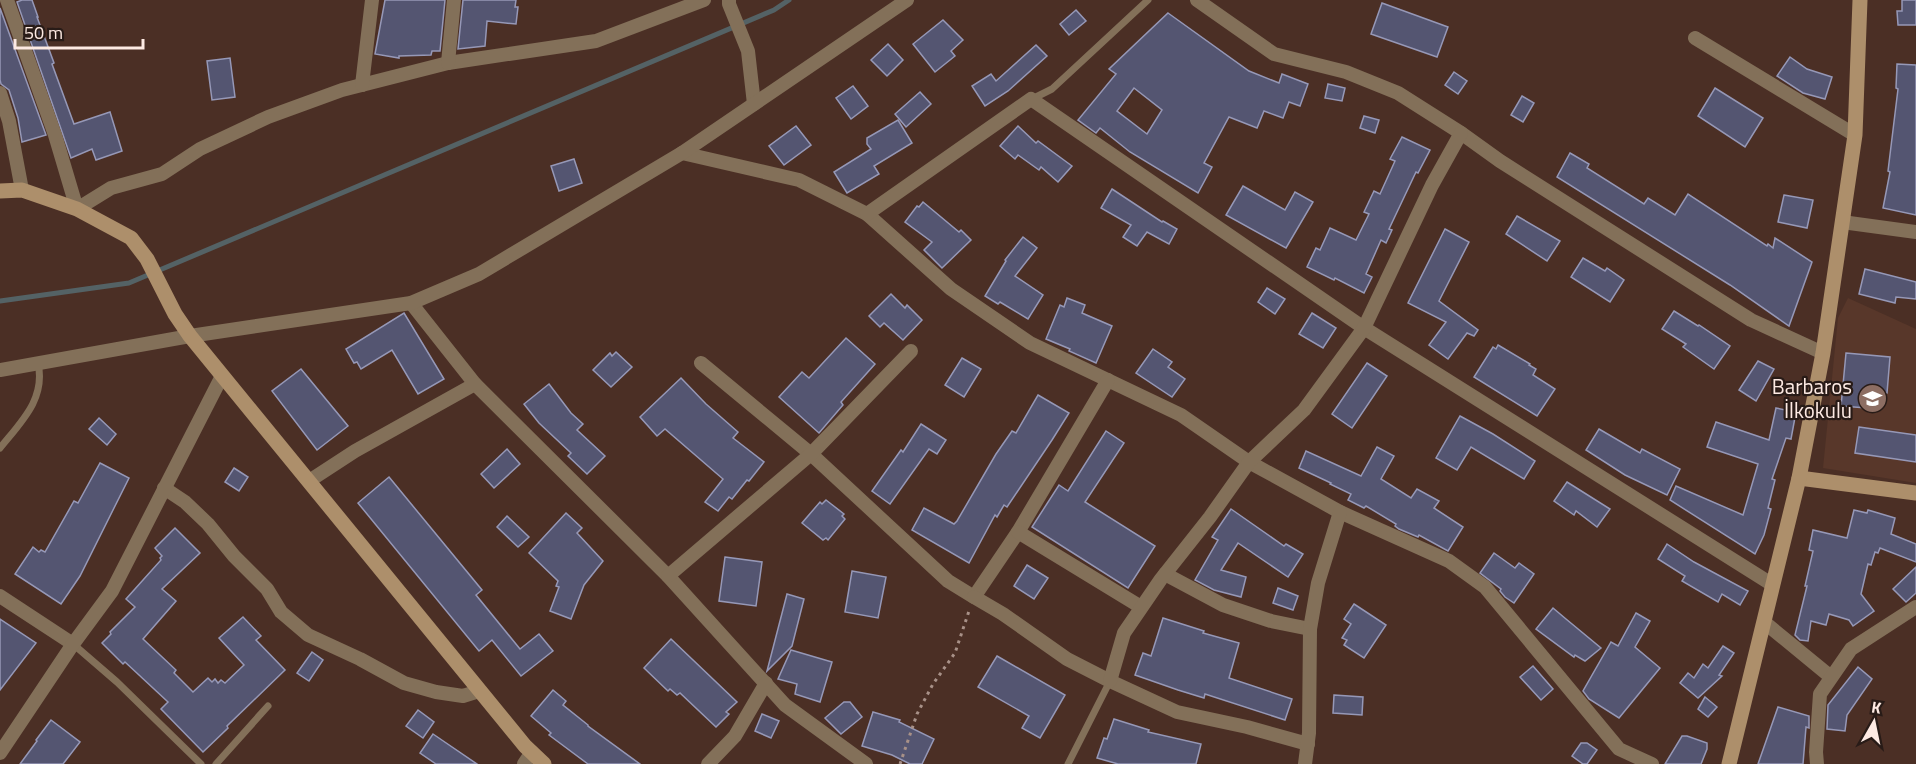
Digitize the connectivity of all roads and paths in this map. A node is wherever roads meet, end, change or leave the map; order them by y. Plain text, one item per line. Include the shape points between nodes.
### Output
1 (7, 0) edge
2 (372, 0) edge
3 (454, 0) edge
4 (704, 0) edge
5 (907, 0) edge
6 (1148, 0) edge
7 (1197, 0) edge
8 (1860, 0) edge
9 (729, 2) edge
10 (1695, 38) dead end
11 (448, 63) junction
12 (362, 85) junction
13 (0, 93) edge
14 (1031, 99) junction
15 (754, 104) junction
16 (1461, 133) junction
17 (1855, 135) junction
18 (682, 153) junction
19 (22, 190) junction
20 (0, 191) edge
21 (77, 208) junction
22 (867, 214) junction
23 (1842, 222) junction
24 (1916, 232) edge
25 (411, 303) junction
26 (1364, 328) junction
27 (190, 336) junction
28 (911, 351) dead end
29 (1822, 353) junction
30 (38, 363) junction
31 (701, 363) dead end
32 (0, 370) edge
33 (222, 375) junction
34 (1108, 380) junction
35 (475, 384) junction
36 (0, 448) edge
37 (812, 454) junction
38 (1249, 462) junction
39 (1799, 478) junction
40 (309, 481) junction
41 (164, 488) junction
42 (1916, 493) edge
43 (1340, 512) junction
44 (1018, 532) junction
45 (1164, 574) junction
46 (668, 576) junction
47 (1773, 585) junction
48 (0, 596) edge
49 (974, 597) junction
50 (1916, 607) edge
51 (1141, 608) junction
52 (1764, 622) junction
53 (1310, 629) junction
54 (73, 644) junction
55 (1832, 677) junction
56 (1110, 681) junction
57 (766, 683) junction
58 (479, 691) junction
59 (268, 706) dead end
60 (1308, 744) junction
61 (0, 753) edge
62 (528, 758) edge
63 (201, 764) edge
64 (216, 764) edge
65 (544, 764) edge
66 (708, 764) edge
67 (866, 764) edge
68 (900, 764) edge
69 (1068, 764) edge
70 (1305, 764) edge
71 (1653, 764) edge
72 (1729, 764) edge
73 (1817, 764) edge

1 - 21 street
2 - 12 street
3 - 11 street
4 - 11 street via 596,41
5 - 15 street
6 - 14 lane via 1052,89
7 - 16 street via 1274,54 1346,72 1398,93
8 - 17 street
9 - 15 street via 748,51
10 - 17 street
11 - 12 street
12 - 21 street via 268,117 200,149 162,174 111,188
13 - 19 street
14 - 22 street
14 - 26 street
15 - 18 street
16 - 26 street
16 - 29 street via 1751,320
17 - 23 street
18 - 22 street via 799,180
18 - 25 street via 479,274
19 - 20 street
19 - 21 street
21 - 27 street via 131,238
22 - 34 street via 951,289 1030,343
23 - 24 street
23 - 29 street
25 - 27 street
25 - 35 street
26 - 38 street via 1304,410
26 - 47 street
27 - 30 street
27 - 33 street
28 - 37 street
29 - 39 street
30 - 32 street
30 - 36 lane via 40,383 35,401
31 - 37 street
33 - 40 street
33 - 41 street
34 - 38 street via 1181,415
34 - 44 street
35 - 40 street
35 - 46 street
37 - 46 street
37 - 49 street via 948,581
38 - 43 street
38 - 45 street
39 - 42 street
39 - 47 street
40 - 58 street
41 - 54 street via 112,591
41 - 58 street via 208,524 267,589 281,612 308,635 404,683 463,696
43 - 53 street via 1318,583
43 - 71 street via 1449,561 1485,587 1619,749
44 - 49 street
44 - 51 street
45 - 51 street
45 - 53 street via 1222,605
46 - 57 street
47 - 52 street
48 - 54 street
49 - 56 street via 1067,659
49 - 68 path via 955,653 924,698
50 - 55 street via 1851,649
51 - 56 street via 1124,633
52 - 55 street
52 - 72 street
53 - 60 street
54 - 61 street
54 - 63 lane
55 - 73 street via 1820,694
56 - 60 street via 1177,712
56 - 69 lane
57 - 66 street via 735,736
57 - 67 street via 785,705
58 - 62 street
59 - 64 lane
60 - 70 street
62 - 65 street

